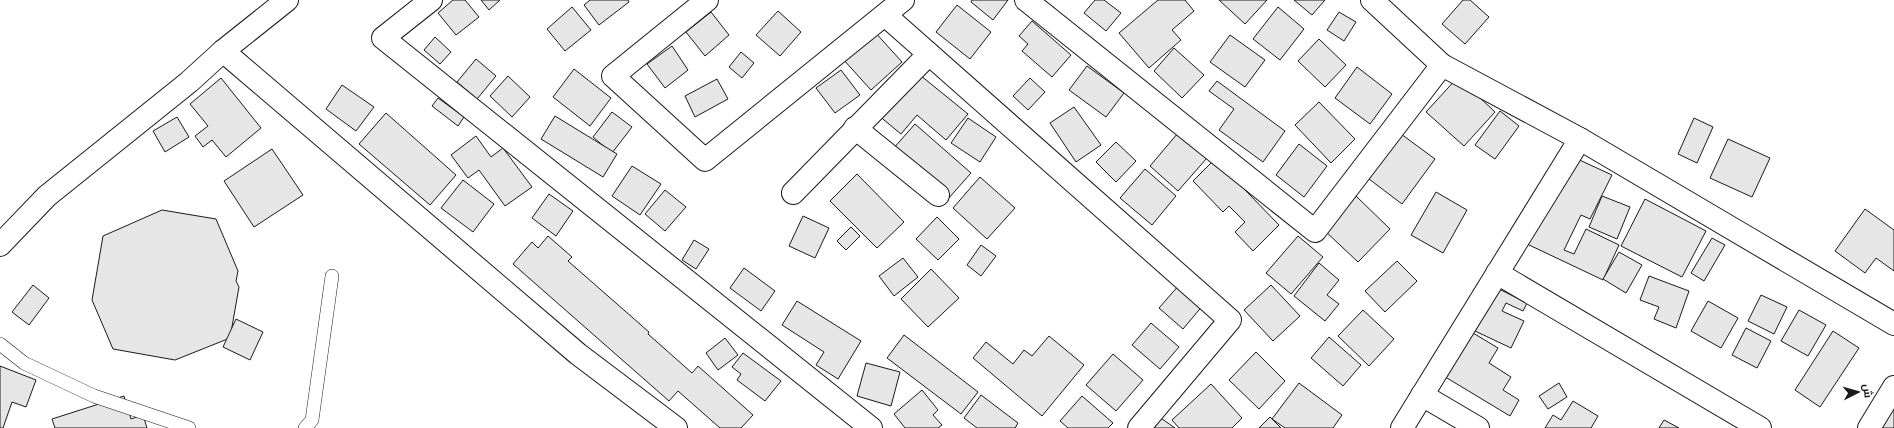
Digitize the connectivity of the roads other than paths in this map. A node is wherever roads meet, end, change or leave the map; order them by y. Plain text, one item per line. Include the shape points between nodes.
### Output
1 (287, 0) edge
2 (431, 0) edge
3 (706, 0) edge
4 (904, 0) edge
5 (1026, 0) edge
6 (1372, 0) edge
7 (885, 15) junction
8 (223, 51) junction
9 (929, 54) junction
10 (1442, 65) junction
11 (855, 128) junction
12 (1580, 139) junction
13 (794, 193) dead end
14 (938, 194) dead end
15 (0, 245) edge
16 (1497, 273) junction
17 (332, 276) dead end
18 (1894, 324) edge
19 (0, 344) edge
20 (1894, 387) edge
21 (1422, 395) junction
22 (189, 428) edge
23 (305, 428) edge
24 (676, 428) edge
25 (871, 428) edge
26 (1139, 428) edge
27 (1402, 428) edge
28 (1478, 428) edge
29 (1760, 428) edge
30 (1869, 428) edge

1 - 8 street
2 - 25 street via 383,38
3 - 7 street via 613,76 705,160
4 - 7 street
5 - 10 street via 1314,231
6 - 10 street
7 - 9 street
8 - 15 street via 190,82 47,196
8 - 24 street via 578,354
9 - 11 street
9 - 26 street via 1230,320
10 - 12 street
11 - 13 street
11 - 14 street
12 - 16 street
12 - 18 street
16 - 21 street
16 - 29 street
17 - 23 lane via 312,420
19 - 22 lane via 24,363 94,396
20 - 30 street
21 - 27 street
21 - 28 street

